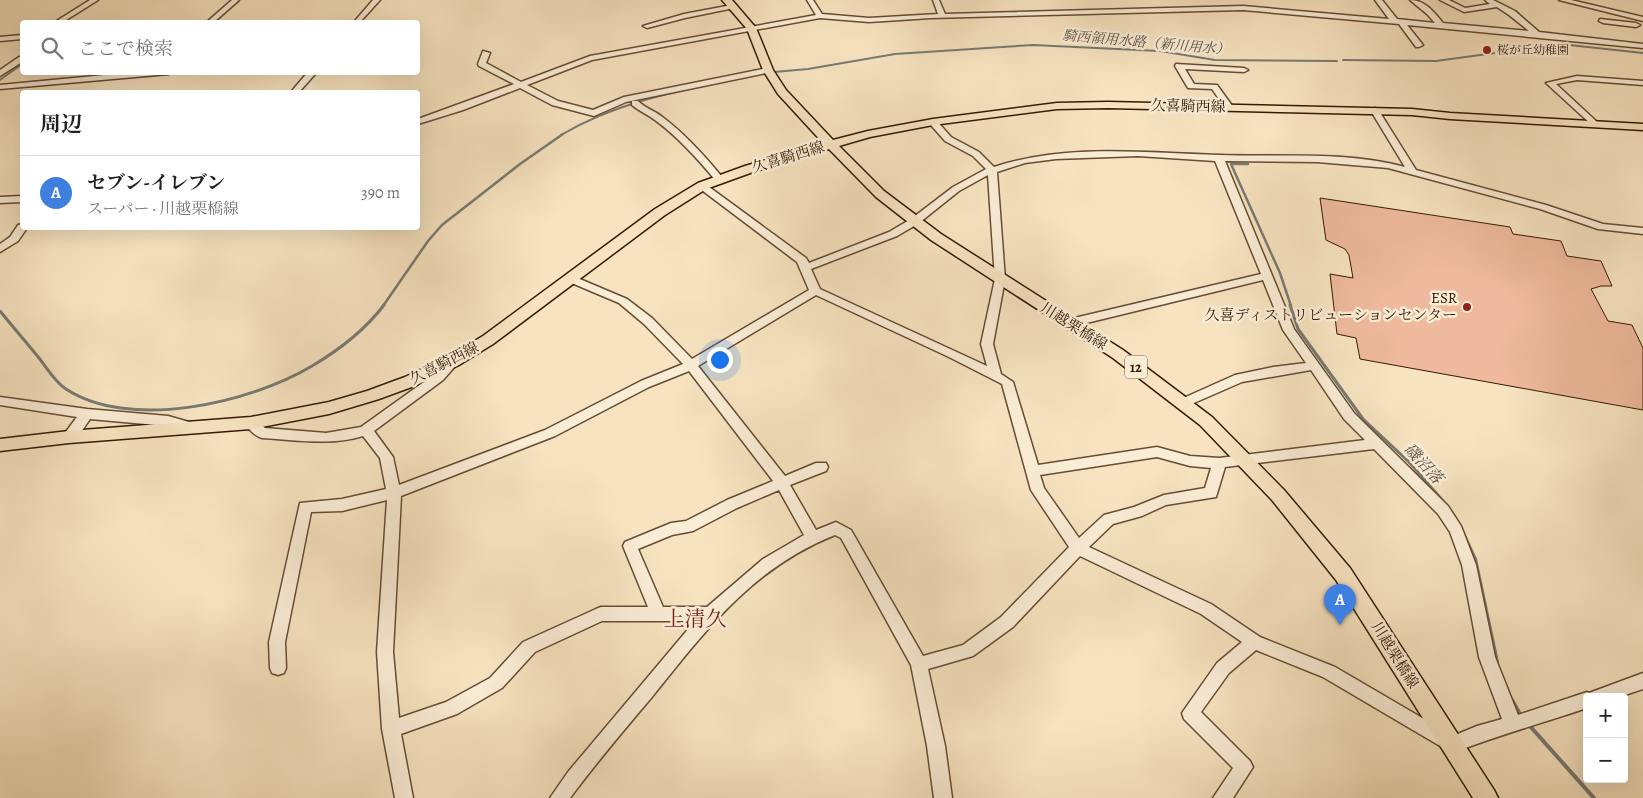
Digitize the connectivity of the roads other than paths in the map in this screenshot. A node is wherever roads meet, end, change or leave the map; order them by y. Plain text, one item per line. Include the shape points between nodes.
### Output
1 (95, 0) edge
2 (236, 0) edge
3 (377, 0) edge
4 (810, 0) edge
5 (936, 0) edge
6 (1378, 0) edge
7 (1413, 0) edge
8 (1443, 0) edge
9 (1488, 0) edge
10 (1562, 0) edge
11 (730, 3) edge
12 (1499, 5) junction
13 (1596, 9) junction
14 (820, 16) junction
15 (942, 16) junction
16 (1634, 17) junction
17 (1643, 19) edge
18 (62, 20) edge
19 (212, 20) edge
20 (359, 20) edge
21 (1398, 22) junction
22 (647, 26) dead end
23 (1441, 26) junction
24 (1641, 26) edge
25 (750, 28) junction
26 (1536, 34) junction
27 (20, 37) edge
28 (0, 39) edge
29 (1419, 44) dead end
30 (1643, 46) edge
31 (486, 53) dead end
32 (20, 60) edge
33 (768, 70) junction
34 (1244, 70) dead end
35 (0, 74) edge
36 (129, 75) edge
37 (310, 75) edge
38 (1643, 83) edge
39 (521, 84) junction
40 (0, 87) edge
41 (297, 90) edge
42 (635, 103) dead end
43 (1229, 107) junction
44 (1375, 111) junction
45 (420, 121) edge
46 (933, 122) junction
47 (1593, 123) junction
48 (1643, 127) edge
49 (832, 144) junction
50 (1219, 158) junction
51 (992, 170) junction
52 (1413, 172) junction
53 (719, 179) junction
54 (702, 186) junction
55 (20, 199) edge
56 (0, 200) edge
57 (915, 221) junction
58 (20, 230) edge
59 (1643, 231) edge
60 (0, 249) edge
61 (805, 268) junction
62 (1268, 276) junction
63 (571, 279) junction
64 (1000, 280) junction
65 (815, 291) junction
66 (1070, 323) junction
67 (453, 361) junction
68 (691, 366) junction
69 (1314, 366) junction
70 (995, 374) junction
71 (0, 401) edge
72 (1183, 403) junction
73 (87, 414) junction
74 (251, 423) junction
75 (191, 427) junction
76 (366, 430) junction
77 (68, 437) junction
78 (1376, 444) junction
79 (0, 445) edge
80 (1244, 459) junction
81 (1219, 463) junction
82 (821, 466) dead end
83 (1032, 471) junction
84 (782, 483) junction
85 (394, 494) junction
86 (812, 537) junction
87 (1078, 548) junction
88 (658, 613) junction
89 (710, 614) junction
90 (1254, 642) junction
91 (919, 664) junction
92 (278, 668) dead end
93 (1641, 684) edge
94 (1610, 693) edge
95 (1583, 701) edge
96 (1521, 722) junction
97 (391, 729) junction
98 (1452, 745) junction
99 (404, 798) edge
100 (559, 798) edge
101 (943, 798) edge
102 (1222, 798) edge
103 (1486, 798) edge

1 - 18 street
2 - 19 street
3 - 20 street
4 - 14 street
5 - 15 street
6 - 21 street
7 - 23 street via 1430,12
8 - 12 street via 1464,10
9 - 12 street
10 - 13 street
11 - 22 street
11 - 25 main road, 川越栗橋線 / 12
12 - 26 street
13 - 16 street
13 - 24 street via 1605,25
14 - 15 street via 869,20
14 - 25 street
15 - 21 street via 1233,8
16 - 17 street
16 - 24 street
21 - 23 street
21 - 29 street
23 - 26 street
25 - 33 main road, 川越栗橋線 / 12
25 - 39 street via 590,58
26 - 30 street via 1613,39
27 - 28 street
31 - 39 street via 482,64
32 - 35 street
33 - 39 street via 624,100 594,113 555,103
33 - 49 main road, 川越栗橋線 / 12 via 789,102
34 - 43 street via 1179,66 1191,86 1214,87
36 - 40 street
37 - 41 street
38 - 47 street via 1578,78 1550,83
39 - 45 street
42 - 53 street via 657,117 698,154
43 - 44 main road, 久喜騎西線
43 - 46 main road, 久喜騎西線 via 1057,106
44 - 47 main road, 久喜騎西線
44 - 52 street
46 - 49 main road, 久喜騎西線
46 - 51 street via 948,139 976,154
47 - 48 main road, 久喜騎西線
49 - 53 main road, 久喜騎西線
49 - 57 main road, 川越栗橋線 / 12 via 861,178
50 - 51 street via 1138,153 1056,156 1024,160
50 - 52 street via 1317,159 1388,165
50 - 62 street
51 - 57 street via 956,190
51 - 64 street
52 - 59 street via 1602,226
53 - 54 main road, 久喜騎西線
54 - 61 street via 802,260
54 - 63 main road, 久喜騎西線 via 660,212
55 - 56 street
57 - 61 street via 893,234
57 - 64 main road, 川越栗橋線 / 12
58 - 60 street
61 - 65 street
62 - 66 street
62 - 69 street via 1289,330
63 - 67 main road, 久喜騎西線 via 488,340
63 - 68 street via 623,301
64 - 66 main road, 川越栗橋線 / 12
64 - 70 street via 987,344
65 - 68 street
65 - 70 street
66 - 72 main road, 川越栗橋線 / 12
67 - 74 main road, 久喜騎西線 via 411,382 374,395 329,408
67 - 76 street via 439,377
68 - 84 street
68 - 85 street via 645,384 550,433
69 - 72 street via 1239,378
69 - 78 street via 1350,416
70 - 83 street via 1007,382
71 - 73 street
72 - 80 main road, 川越栗橋線 / 12
73 - 75 street via 168,421
73 - 77 street
74 - 75 main road, 久喜騎西線
74 - 76 street via 262,433 326,438
75 - 77 main road, 久喜騎西線
76 - 85 street via 386,457
77 - 79 main road, 久喜騎西線
78 - 80 street
78 - 96 street via 1443,510 1456,530 1469,565 1487,657
80 - 81 street
80 - 98 main road, 川越栗橋線 / 12 via 1343,574
81 - 83 street via 1190,461 1157,452
81 - 87 street via 1211,493 1164,500 1137,512 1109,518
82 - 84 street
83 - 87 street via 1038,490
84 - 86 street
84 - 88 street via 688,527 671,529 630,546
85 - 92 street via 342,505 305,507 277,642
85 - 97 street via 385,652
86 - 89 street via 752,574
86 - 91 street via 836,528 846,534
87 - 90 street via 1206,609
87 - 91 street via 1007,622 986,638 967,651
88 - 89 street
88 - 97 street via 601,614 529,647 496,683 451,708
89 - 100 street
90 - 98 street via 1329,672
90 - 102 street via 1222,668 1190,713 1244,767
91 - 101 street
93 - 94 street
95 - 96 street
96 - 98 street via 1477,734
97 - 99 street
98 - 103 main road, 川越栗橋線 / 12

